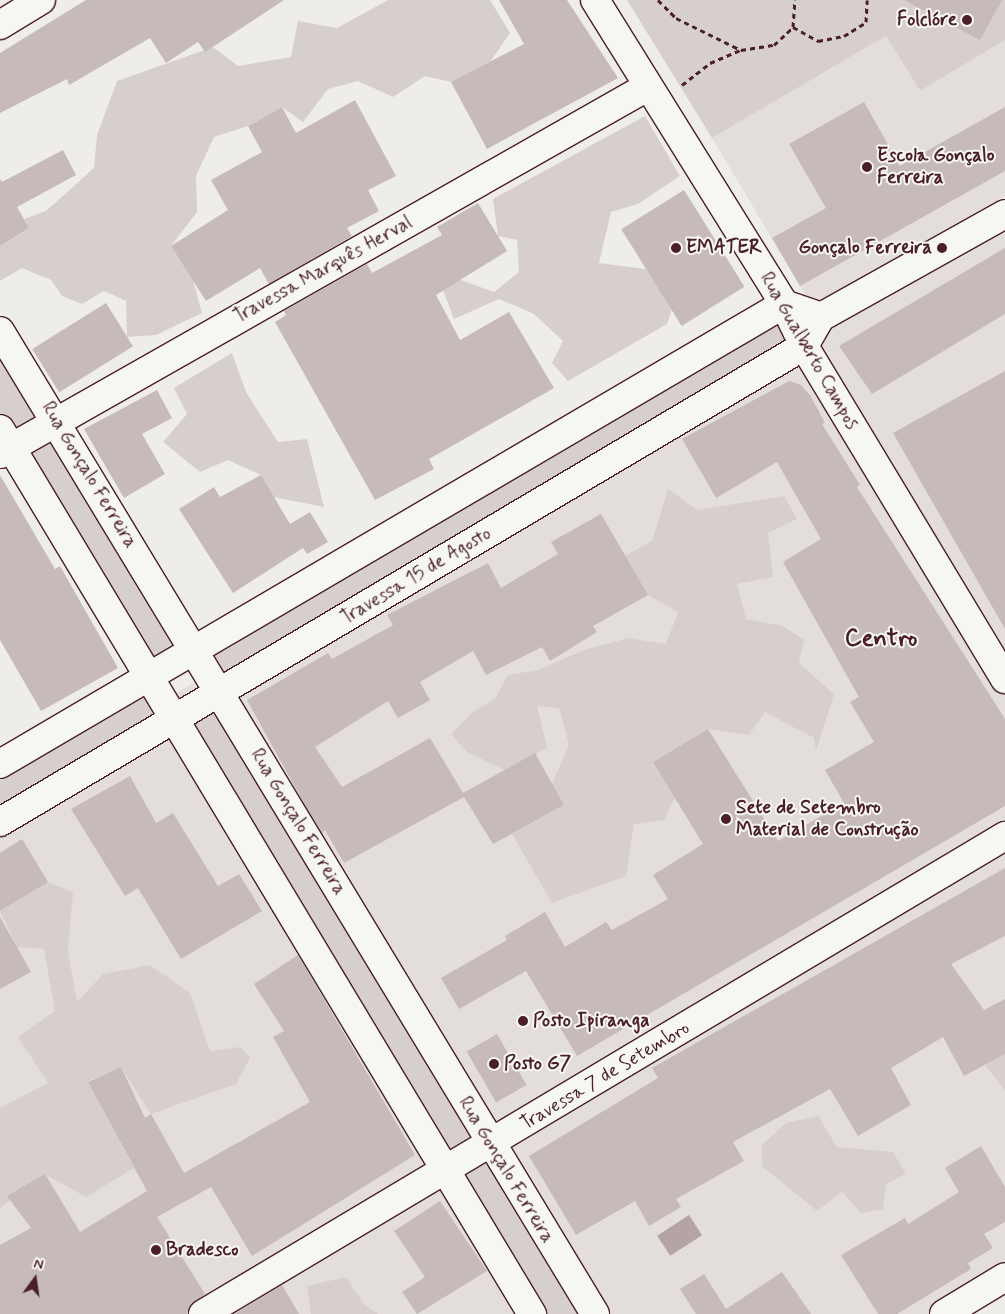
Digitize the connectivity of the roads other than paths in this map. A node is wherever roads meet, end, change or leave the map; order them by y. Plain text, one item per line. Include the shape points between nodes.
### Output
1 (41, 0) edge
2 (595, 0) edge
3 (0, 25) edge
4 (653, 96) junction
5 (1005, 214) edge
6 (784, 304) junction
7 (821, 317) junction
8 (0, 331) edge
9 (804, 346) junction
10 (57, 421) junction
11 (4, 443) edge
12 (194, 649) junction
13 (149, 675) junction
14 (1005, 679) edge
15 (220, 692) junction
16 (175, 716) junction
17 (0, 764) edge
18 (0, 822) edge
19 (1005, 836) edge
20 (491, 1145) junction
21 (445, 1172) junction
22 (1005, 1277) edge
23 (203, 1314) edge
24 (532, 1314) edge
25 (594, 1314) edge
26 (944, 1314) edge

1 - 3 street
2 - 4 street, Rua Gualberto Campos
4 - 6 street, Rua Gualberto Campos
4 - 10 street, Travessa Marquês Herval
5 - 7 street
6 - 7 street
6 - 9 street, Rua Gualberto Campos
6 - 12 street
7 - 9 street, Travessa 15 de Agosto
8 - 10 street, Rua Gonçalo Ferreira
9 - 14 street, Rua Gualberto Campos
9 - 15 street, Travessa 15 de Agosto
10 - 11 street, Travessa Marquês Herval
10 - 12 street, Rua Gonçalo Ferreira
11 - 13 street
12 - 13 street
12 - 15 street, Rua Gonçalo Ferreira
13 - 16 street
13 - 17 street
15 - 16 street, Travessa 15 de Agosto
15 - 20 street, Rua Gonçalo Ferreira
16 - 18 street, Travessa 15 de Agosto
16 - 21 street
19 - 20 street, Travessa 7 de Setembro
20 - 21 street, Travessa 7 de Setembro
20 - 25 street, Rua Gonçalo Ferreira
21 - 23 street, Travessa 7 de Setembro
21 - 24 street
22 - 26 street

